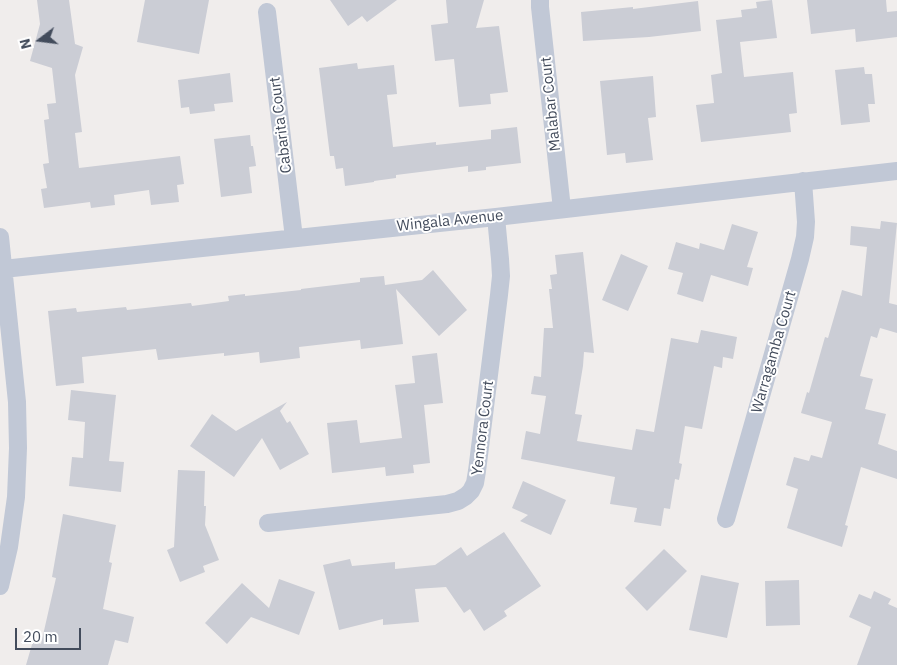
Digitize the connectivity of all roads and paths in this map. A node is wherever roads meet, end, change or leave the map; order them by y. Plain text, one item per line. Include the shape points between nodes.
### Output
1 (540, 0) edge
2 (268, 12) dead end
3 (897, 172) edge
4 (803, 181) junction
5 (562, 209) junction
6 (496, 216) junction
7 (0, 237) edge
8 (294, 238) junction
9 (3, 269) junction
10 (726, 519) dead end
11 (268, 523) dead end
12 (0, 586) edge

1 - 5 street, Malabar Court
2 - 8 street, Cabarita Court
3 - 4 street, Wingala Avenue
4 - 5 street, Wingala Avenue
4 - 10 street, Warragamba Court via 806,222 800,259
5 - 6 street, Wingala Avenue
6 - 8 street, Wingala Avenue
6 - 11 street, Yennora Court via 501,276 478,471 471,491 458,501 447,504
7 - 9 street
8 - 9 street, Wingala Avenue
9 - 12 street via 17,402 18,448 16,497

